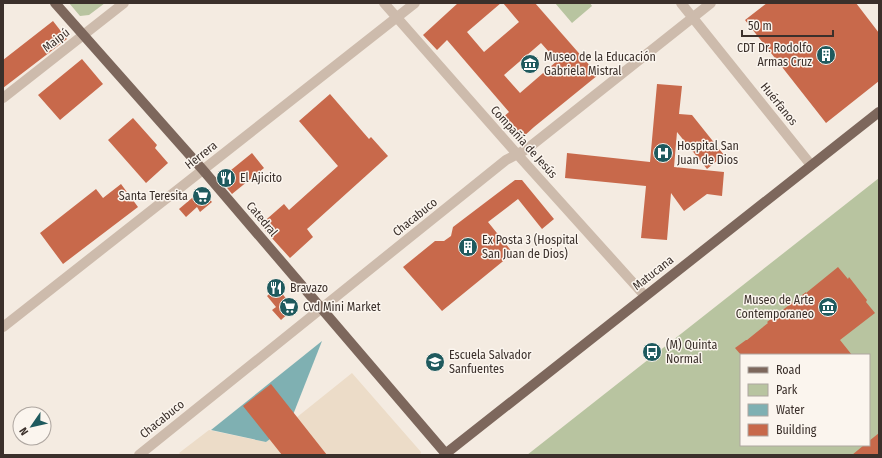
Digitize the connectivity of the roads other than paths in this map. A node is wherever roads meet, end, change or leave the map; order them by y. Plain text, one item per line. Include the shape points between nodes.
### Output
1 (55, 3) edge
2 (124, 3) edge
3 (384, 3) edge
4 (415, 3) edge
5 (681, 3) edge
6 (711, 3) edge
7 (397, 17) junction
8 (693, 18) junction
9 (83, 35) junction
10 (3, 98) edge
11 (879, 112) edge
12 (517, 154) junction
13 (811, 165) junction
14 (203, 170) junction
15 (645, 296) junction
16 (321, 309) junction
17 (3, 327) edge
18 (139, 455) edge
19 (445, 455) edge

1 - 9 main road, Catedral
2 - 9 street, Maipú
3 - 7 street, Compañía de Jesús
4 - 7 street, Herrera
5 - 8 street, Huérfanos
6 - 8 street, Chacabuco
7 - 12 street, Compañía de Jesús
7 - 14 street, Herrera
8 - 12 street, Chacabuco
8 - 13 street, Huérfanos
9 - 10 street, Maipú
9 - 14 main road, Catedral
11 - 13 main road, Matucana
12 - 15 street, Compañía de Jesús
12 - 16 street, Chacabuco via 506,160
13 - 15 main road, Matucana
14 - 16 main road, Catedral
14 - 17 street, Herrera
15 - 19 main road, Matucana
16 - 18 street, Chacabuco
16 - 19 main road, Catedral

